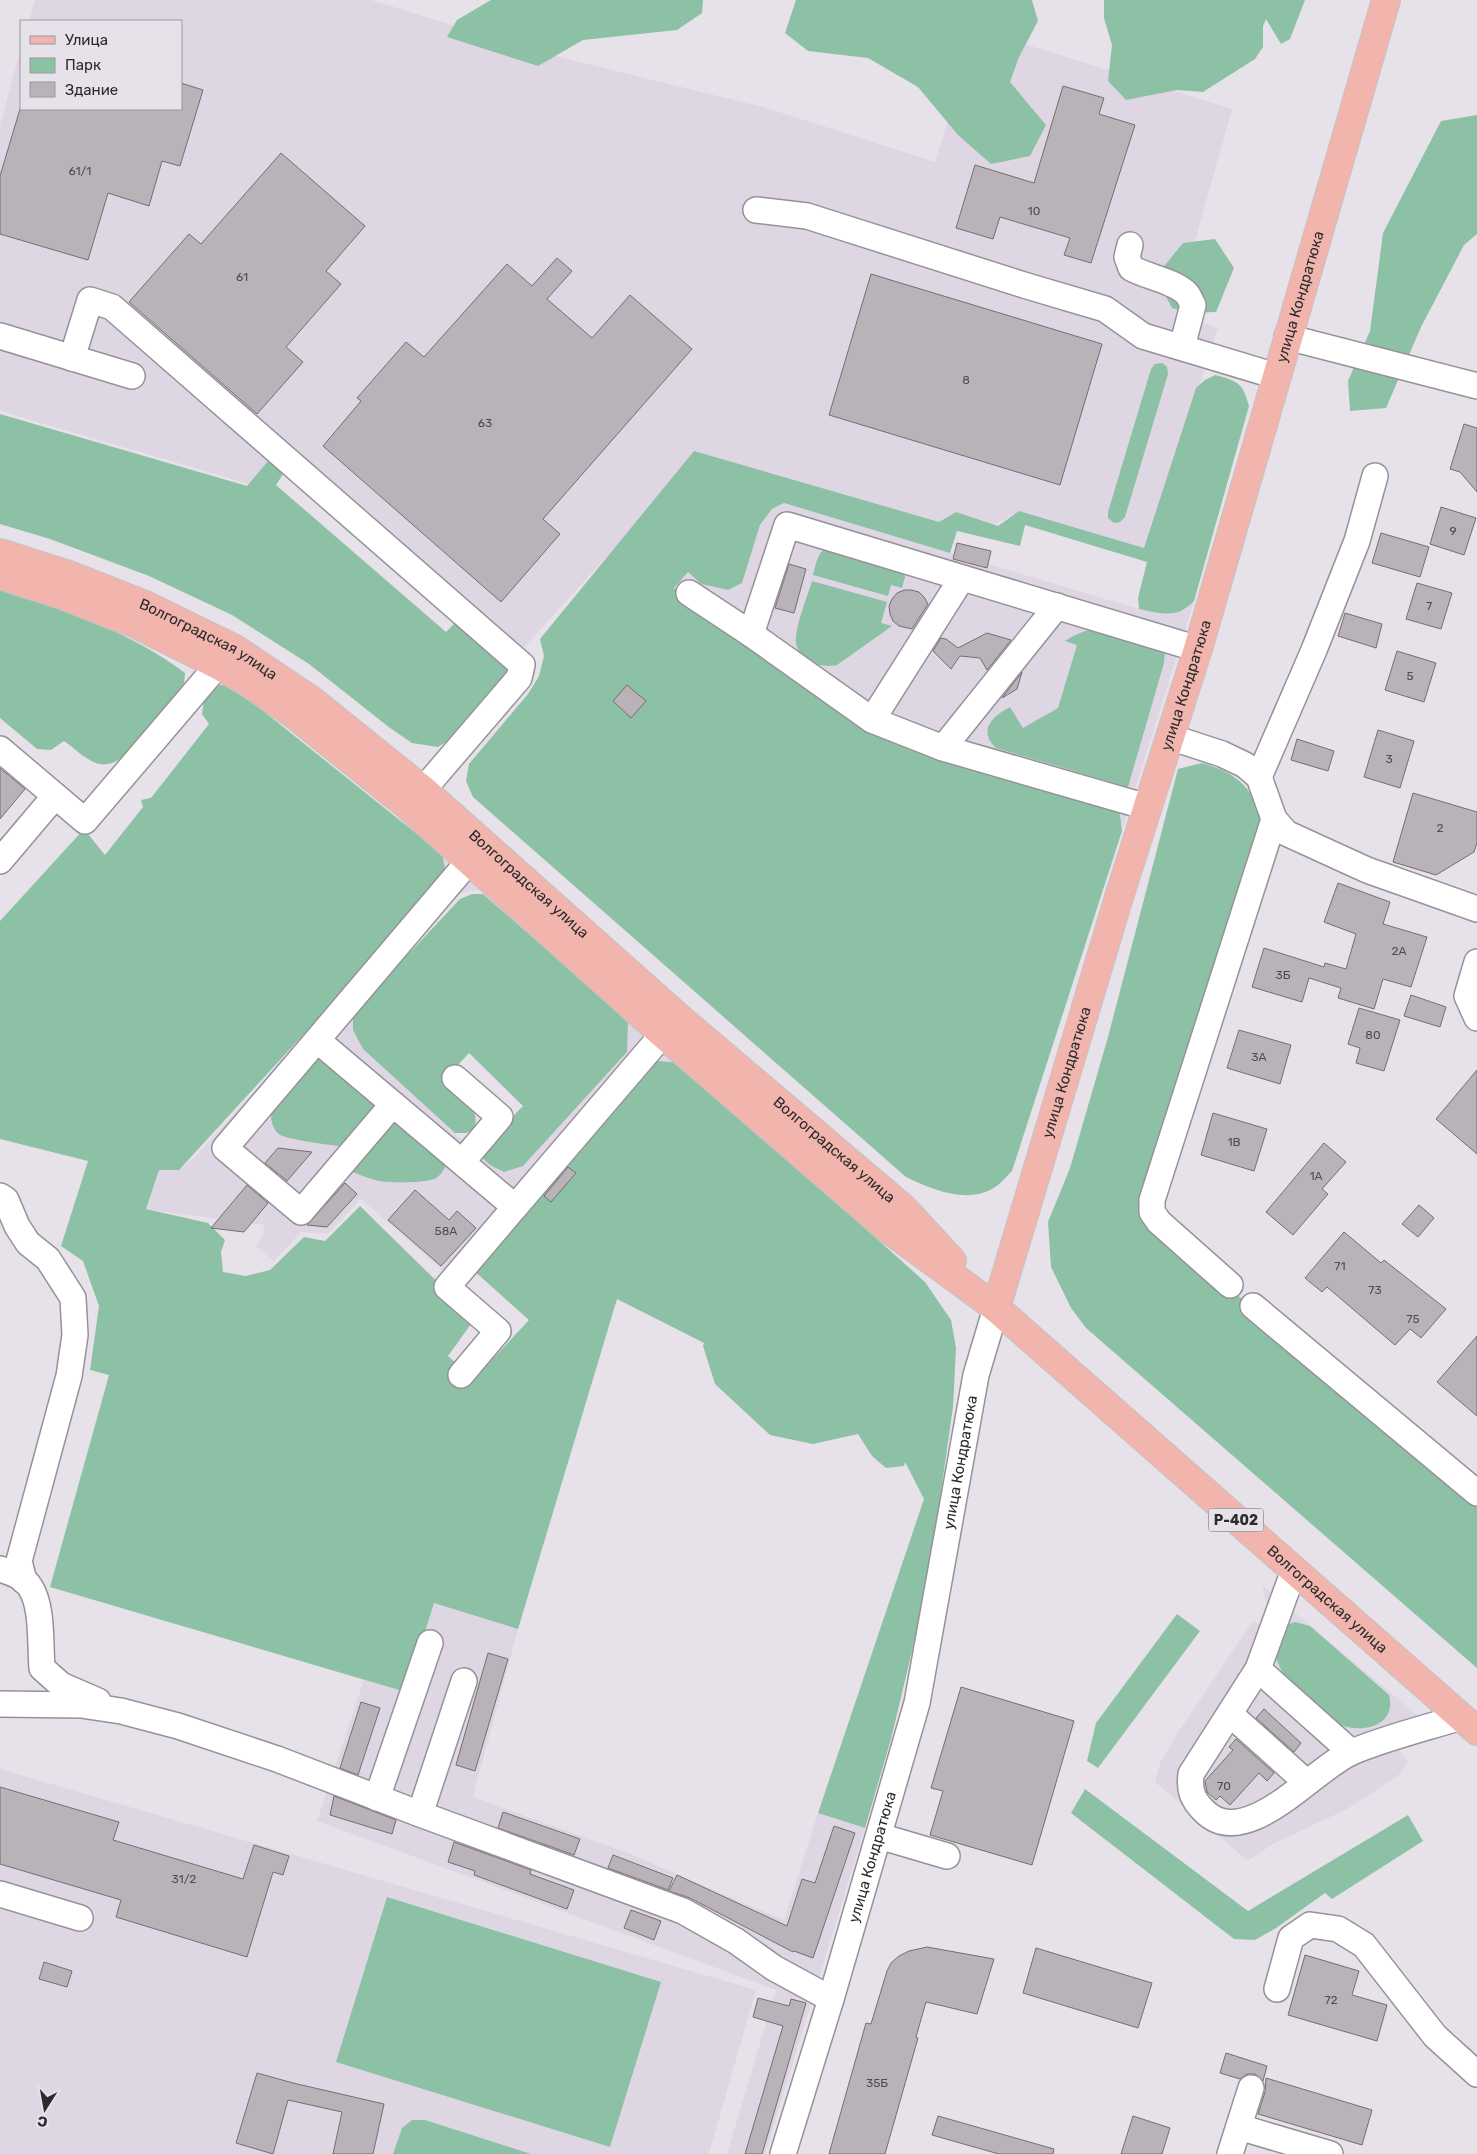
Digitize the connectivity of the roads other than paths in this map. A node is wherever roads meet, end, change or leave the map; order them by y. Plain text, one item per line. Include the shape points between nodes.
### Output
1 (1386, 0) edge
2 (756, 210) dead end
3 (1130, 245) dead end
4 (0, 336) edge
5 (1288, 336) junction
6 (1182, 347) junction
7 (72, 358) junction
8 (132, 376) dead end
9 (1276, 376) junction
10 (1477, 386) edge
11 (1375, 476) dead end
12 (0, 553) edge
13 (0, 575) edge
14 (962, 578) junction
15 (688, 593) dead end
16 (1056, 606) junction
17 (751, 634) junction
18 (1198, 649) junction
19 (218, 665) junction
20 (872, 720) junction
21 (1170, 737) junction
22 (942, 748) junction
23 (0, 749) edge
24 (1260, 777) junction
25 (55, 796) junction
26 (415, 798) junction
27 (1147, 806) junction
28 (1274, 819) junction
29 (0, 861) edge
30 (469, 861) junction
31 (1477, 910) edge
32 (1477, 962) edge
33 (1472, 1007) edge
34 (662, 1034) junction
35 (317, 1040) junction
36 (455, 1078) dead end
37 (393, 1104) junction
38 (462, 1162) junction
39 (0, 1196) edge
40 (515, 1207) junction
41 (1230, 1285) dead end
42 (1253, 1306) dead end
43 (996, 1308) junction
44 (461, 1375) dead end
45 (1477, 1493) edge
46 (0, 1569) edge
47 (1294, 1570) junction
48 (24, 1581) junction
49 (430, 1643) dead end
50 (1258, 1669) junction
51 (464, 1682) dead end
52 (0, 1704) edge
53 (121, 1711) junction
54 (1230, 1714) junction
55 (1469, 1724) edge
56 (1351, 1752) junction
57 (1306, 1782) junction
58 (377, 1798) junction
59 (420, 1814) junction
60 (879, 1836) junction
61 (947, 1856) dead end
62 (0, 1894) edge
63 (80, 1918) dead end
64 (1276, 1989) dead end
65 (831, 1999) junction
66 (1477, 2074) edge
67 (1251, 2088) dead end
68 (1239, 2127) junction
69 (783, 2154) edge
70 (1230, 2154) edge
71 (1330, 2154) edge

1 - 5 main road, улица Кондратюка
2 - 6 street via 807,216 1106,309 1143,336
3 - 6 street via 1127,257 1130,268 1168,282 1190,299 1193,305
4 - 7 street
5 - 9 main road, улица Кондратюка
5 - 10 street
6 - 9 street
7 - 8 street
7 - 26 street via 90,300 112,307 522,665 519,678
9 - 18 main road, улица Кондратюка
11 - 24 street via 1358,541
12 - 26 main road, Волгоградская улица via 145,604 236,650 311,700
13 - 19 main road, Волгоградская улица via 136,624
14 - 16 street
14 - 17 street via 787,525
14 - 20 street
15 - 17 street
16 - 18 street
16 - 22 street
17 - 20 street
18 - 21 main road, улица Кондратюка
19 - 25 street via 84,821
19 - 26 main road, Волгоградская улица
20 - 22 street
21 - 24 street via 1222,754
21 - 27 main road, улица Кондратюка
22 - 27 street
23 - 25 street
24 - 28 street
25 - 29 street
26 - 30 main road, Волгоградская улица
26 - 43 main road, Волгоградская улица via 904,1209
27 - 43 main road, улица Кондратюка
28 - 31 street via 1286,833 1367,870
28 - 41 street via 1152,1200 1152,1212 1159,1222
30 - 34 main road, Волгоградская улица
30 - 35 street
32 - 33 street
34 - 40 street
34 - 43 main road, Волгоградская улица via 887,1228
35 - 37 street
35 - 37 street via 225,1148 301,1212
36 - 38 street via 500,1117
37 - 38 street
38 - 40 street
39 - 48 street via 6,1200 28,1243 48,1259 73,1298 75,1335 69,1376 19,1560
40 - 44 street via 447,1287 498,1331
42 - 45 street
43 - 47 main road, Волгоградская улица / Р-402
43 - 60 street, улица Кондратюка via 976,1375 918,1703
46 - 48 street
47 - 50 street
47 - 55 main road, Волгоградская улица / Р-402
48 - 53 street via 30,1586 40,1615 42,1668 61,1685
49 - 58 street
50 - 54 street
50 - 56 street
51 - 59 street
52 - 53 street via 81,1705
53 - 58 street via 277,1759
54 - 57 street
54 - 57 street via 1191,1774 1189,1786 1194,1801 1207,1814 1226,1823 1245,1822 1271,1809
55 - 56 street
56 - 57 street
58 - 59 street
59 - 65 street via 683,1911
60 - 61 street
60 - 65 street, улица Кондратюка
62 - 63 street
64 - 66 street via 1291,1938 1310,1925 1338,1929 1364,1945 1434,2036
65 - 69 street, улица Кондратюка
67 - 68 street
68 - 70 street
68 - 71 street

